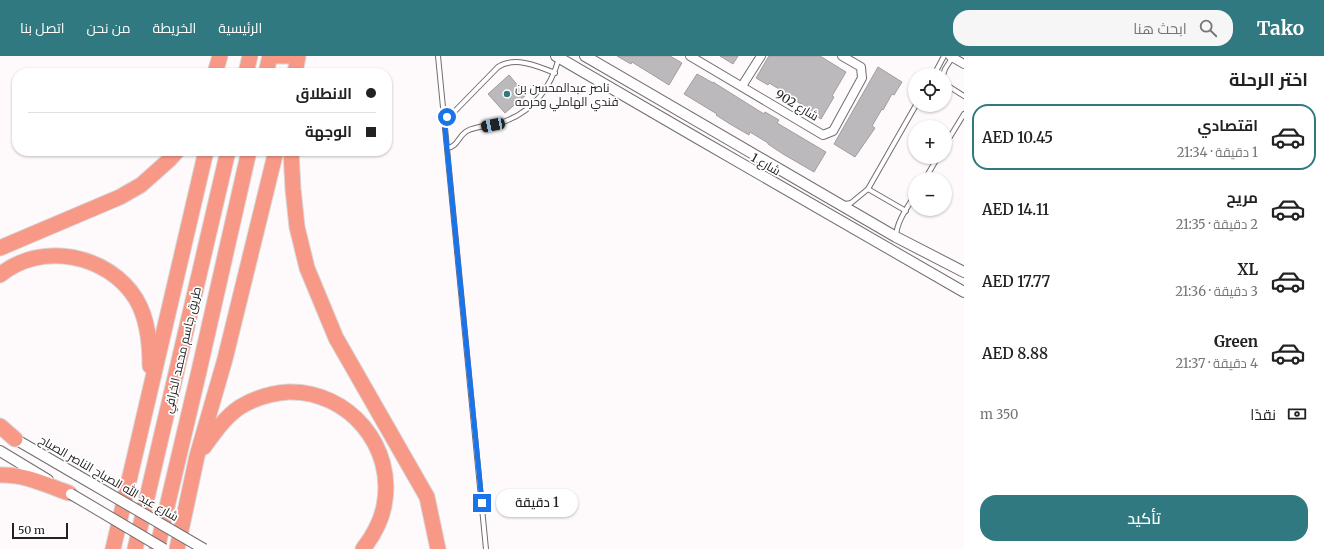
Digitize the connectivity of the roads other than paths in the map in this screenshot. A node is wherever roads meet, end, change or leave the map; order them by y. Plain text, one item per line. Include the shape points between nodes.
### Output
1 (220, 56) edge
2 (227, 56) edge
3 (250, 56) edge
4 (270, 56) edge
5 (277, 56) edge
6 (291, 56) edge
7 (298, 56) edge
8 (438, 56) edge
9 (585, 56) edge
10 (690, 56) edge
11 (761, 56) edge
12 (842, 56) edge
13 (944, 56) edge
14 (558, 57) edge
15 (951, 57) edge
16 (964, 64) edge
17 (216, 68) edge
18 (224, 68) edge
19 (247, 68) edge
20 (267, 68) edge
21 (296, 68) edge
22 (938, 68) edge
23 (946, 68) edge
24 (555, 72) junction
25 (742, 86) junction
26 (952, 88) edge
27 (964, 96) edge
28 (912, 112) edge
29 (964, 114) edge
30 (444, 118) junction
31 (952, 134) edge
32 (697, 138) junction
33 (740, 147) junction
34 (447, 148) junction
35 (173, 156) edge
36 (205, 156) edge
37 (227, 156) edge
38 (248, 156) edge
39 (275, 156) edge
40 (291, 156) edge
41 (868, 189) junction
42 (841, 205) junction
43 (908, 207) edge
44 (906, 211) junction
45 (896, 237) junction
46 (0, 248) edge
47 (964, 272) edge
48 (0, 274) edge
49 (964, 292) edge
50 (149, 395) junction
51 (0, 426) edge
52 (0, 430) edge
53 (15, 439) junction
54 (0, 451) edge
55 (197, 456) junction
56 (0, 475) edge
57 (70, 494) junction
58 (114, 549) edge
59 (135, 549) edge
60 (157, 549) edge
61 (164, 549) edge
62 (177, 549) edge
63 (204, 549) edge
64 (362, 549) edge
65 (438, 549) edge
66 (486, 549) edge

1 - 17 highway
2 - 18 highway
3 - 19 highway
4 - 20 highway
5 - 6 highway
7 - 21 highway
8 - 30 lane
9 - 33 street, شارع 1
10 - 25 street, شارع 902
11 - 25 street
12 - 25 street, شارع 902 via 861,67 862,78 833,131 823,135
13 - 22 lane
14 - 24 lane
14 - 32 street, شارع 1
15 - 16 street
15 - 23 lane
24 - 30 lane via 529,63 504,63 453,113
24 - 34 lane via 544,92 527,109 500,123 466,131 455,146
26 - 27 lane
28 - 41 lane
29 - 31 lane
30 - 34 lane
32 - 33 street via 706,134
32 - 49 street, شارع 1
33 - 42 street, شارع 1
34 - 66 lane
35 - 46 highway via 141,185 120,197
36 - 50 highway
37 - 59 highway, طريق جاسم محمد الخرافي
38 - 60 highway, طريق جاسم محمد الخرافي
39 - 55 highway via 225,359
40 - 65 highway via 297,226 307,268 336,338 427,497
41 - 42 lane via 851,203
41 - 44 lane
42 - 45 street, شارع 1
43 - 44 lane
44 - 45 lane via 897,228
45 - 47 street, شارع 1
48 - 50 highway via 30,259 58,255 91,262 118,278 132,292 144,316 149,341
50 - 58 highway
51 - 53 highway
52 - 53 street, شارع عبد الله الصباح الناصر الصباح
53 - 63 street, شارع عبد الله الصباح الناصر الصباح, bridge
54 - 57 street
55 - 62 highway
55 - 64 highway via 230,415 258,398 297,392 318,396 340,406 369,432 378,448 384,470 384,507 378,525
56 - 57 highway via 20,476
57 - 61 street, bridge

